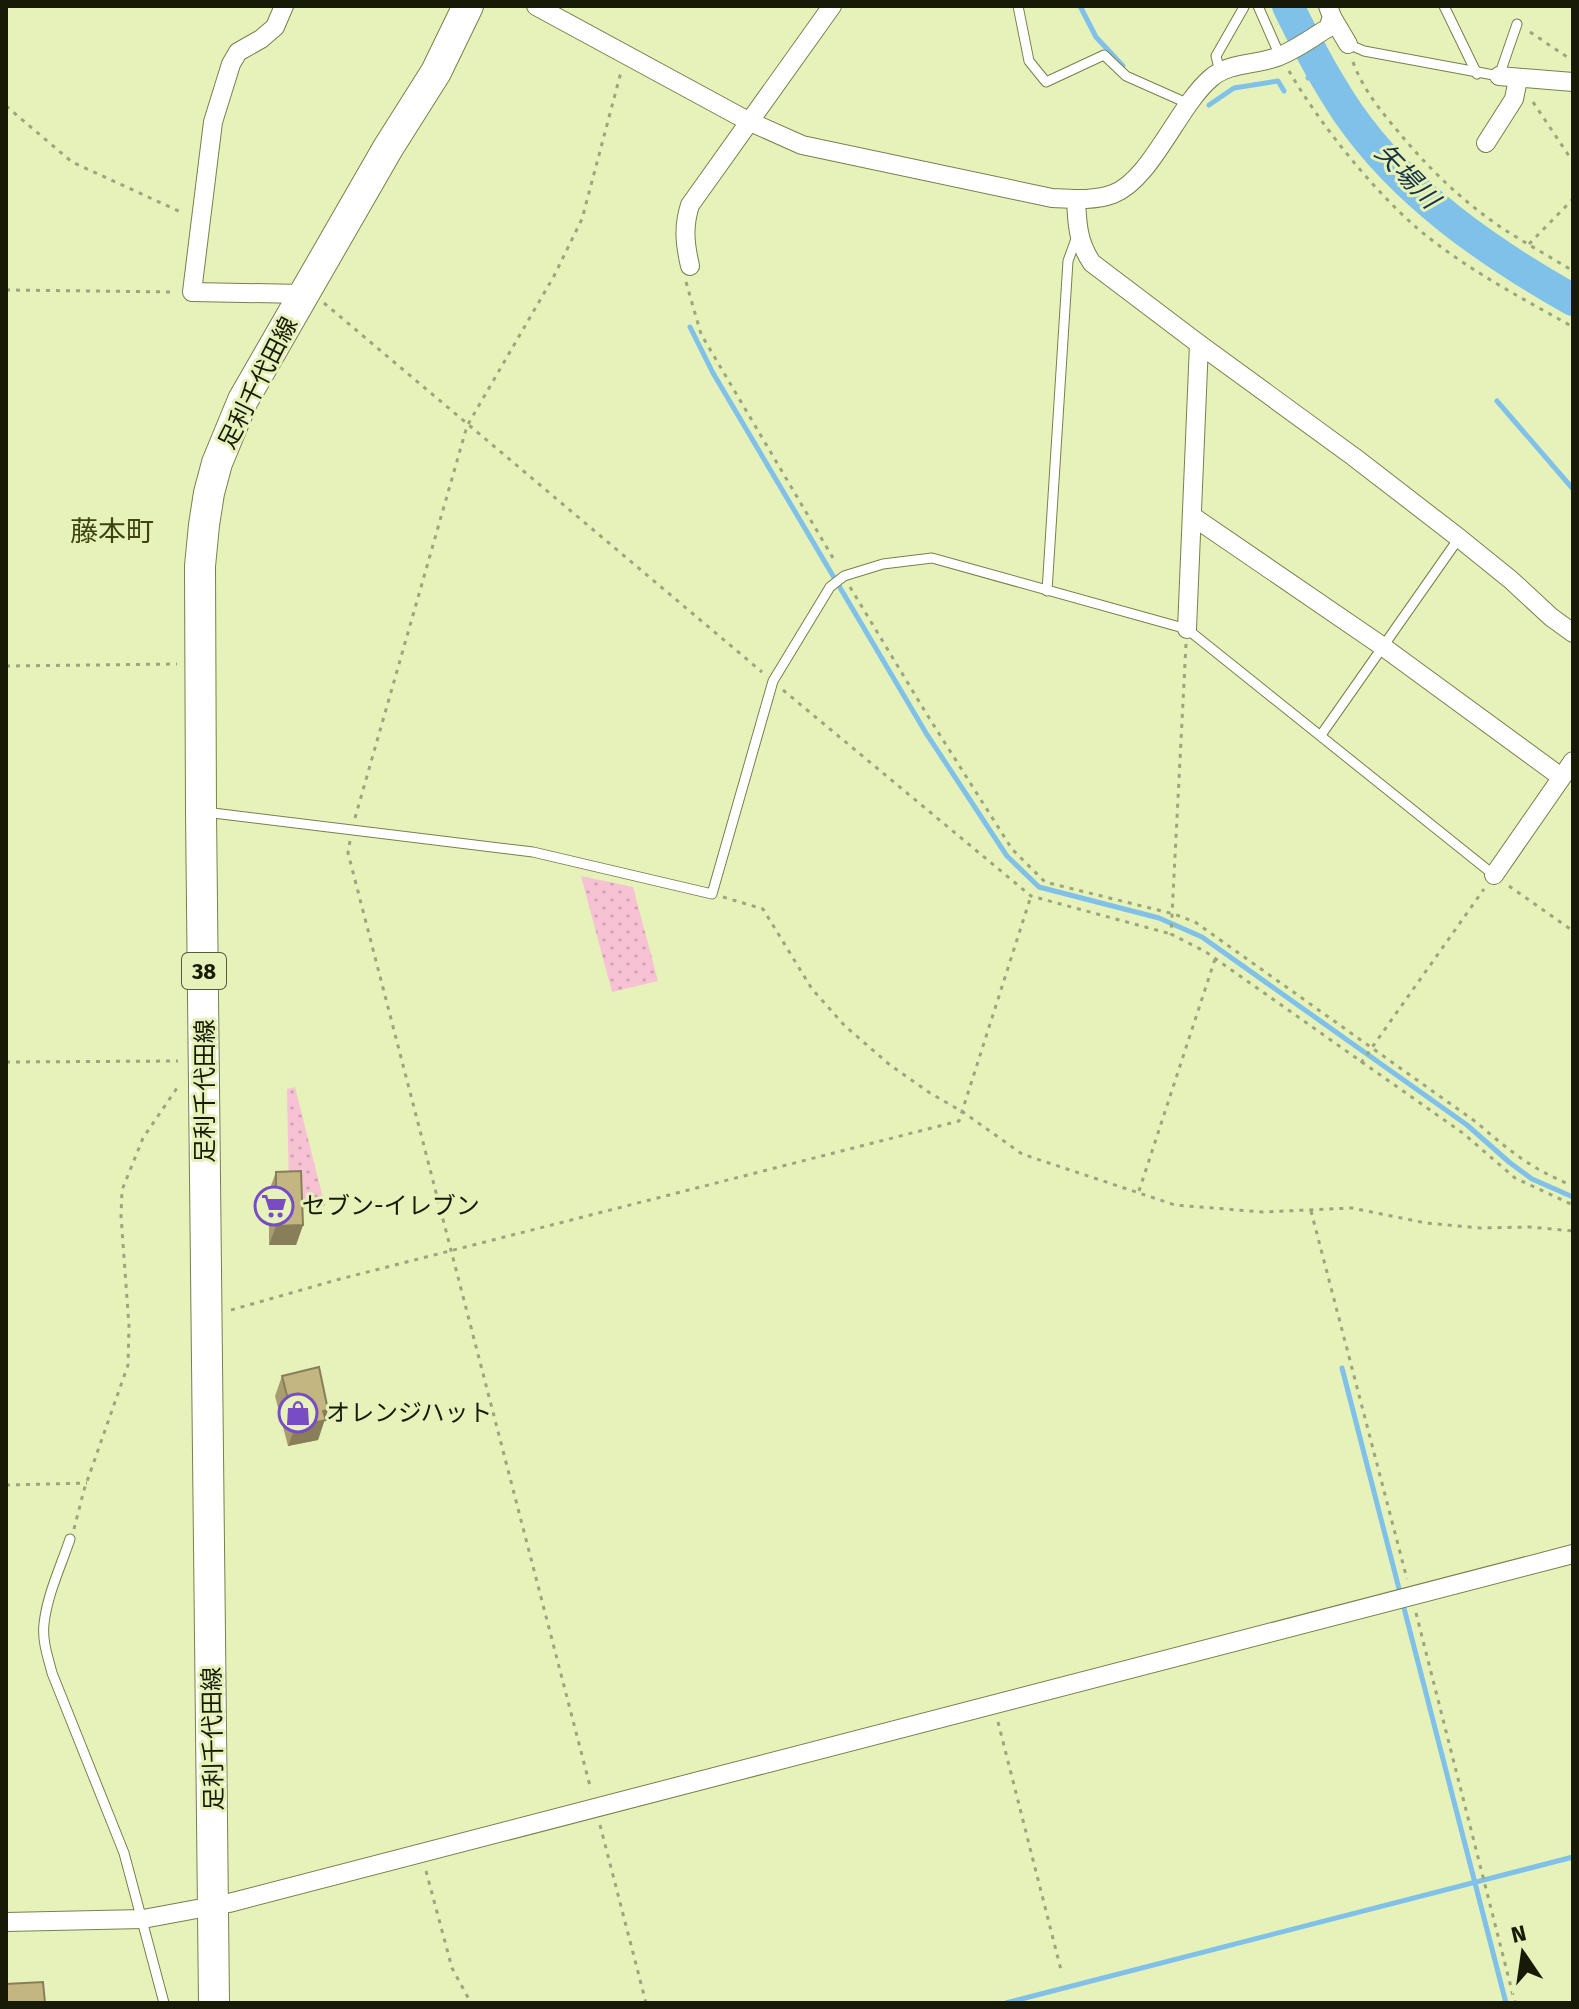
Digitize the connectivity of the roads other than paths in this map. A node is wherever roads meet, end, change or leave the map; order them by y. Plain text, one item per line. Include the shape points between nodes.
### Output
1 (284, 6) edge
2 (468, 6) edge
3 (536, 6) edge
4 (832, 6) edge
5 (1018, 6) edge
6 (1258, 6) edge
7 (1444, 6) edge
8 (1244, 7) edge
9 (1329, 17) edge
10 (1517, 24) road end
11 (1348, 44) joint
12 (1283, 54) junction
13 (1220, 72) junction
14 (1477, 74) junction
15 (1499, 76) junction
16 (1518, 79) junction
17 (1573, 82) edge
18 (1189, 104) junction
19 (748, 121) junction
20 (1486, 143) dead end
21 (1076, 199) junction
22 (1078, 233) junction
23 (690, 266) road end
24 (304, 294) junction
25 (1199, 344) junction
26 (1192, 516) junction
27 (1459, 538) junction
28 (1047, 591) junction
29 (1187, 629) junction
30 (1573, 633) edge
31 (1382, 646) junction
32 (1321, 735) junction
33 (1573, 761) edge
34 (1561, 777) junction
35 (201, 812) junction
36 (1494, 875) joint
37 (70, 1539) road end
38 (1573, 1554) edge
39 (215, 1905) junction
40 (143, 1919) junction
41 (6, 1922) edge
42 (164, 2003) edge
43 (214, 2003) edge

1 - 24 street via 275,27 238,52 231,64 213,122 192,292
2 - 24 main road, 足利千代田線 / 38 via 436,72
3 - 19 street
4 - 19 street
5 - 18 lane via 1029,61 1046,82 1104,55 1126,76
6 - 12 lane
7 - 14 lane
8 - 13 lane via 1216,56
9 - 11 street
9 - 12 street
10 - 15 lane
11 - 14 lane
12 - 13 street
13 - 18 street
14 - 15 lane
15 - 16 street
16 - 17 street
16 - 20 street via 1514,99
18 - 21 street via 1123,189
19 - 21 street via 802,145
19 - 23 street via 690,205 684,243
21 - 22 street
22 - 25 street via 1092,263
22 - 28 lane via 1068,261
24 - 35 main road, 足利千代田線 / 38 via 243,400 209,493 200,566
25 - 26 street
25 - 27 street
26 - 29 street
26 - 31 street
27 - 30 street
27 - 31 lane
28 - 29 lane
28 - 35 lane via 932,558 883,564 844,576 830,587 773,681 712,894 533,852
29 - 32 lane
31 - 32 lane
31 - 34 street
32 - 36 lane
33 - 34 street
34 - 36 street
35 - 39 main road, 足利千代田線 / 38 via 198,1060
37 - 40 lane via 48,1605 44,1642 124,1853
38 - 39 street
39 - 40 street
39 - 43 main road, 足利千代田線 / 38
40 - 41 street
40 - 42 lane

